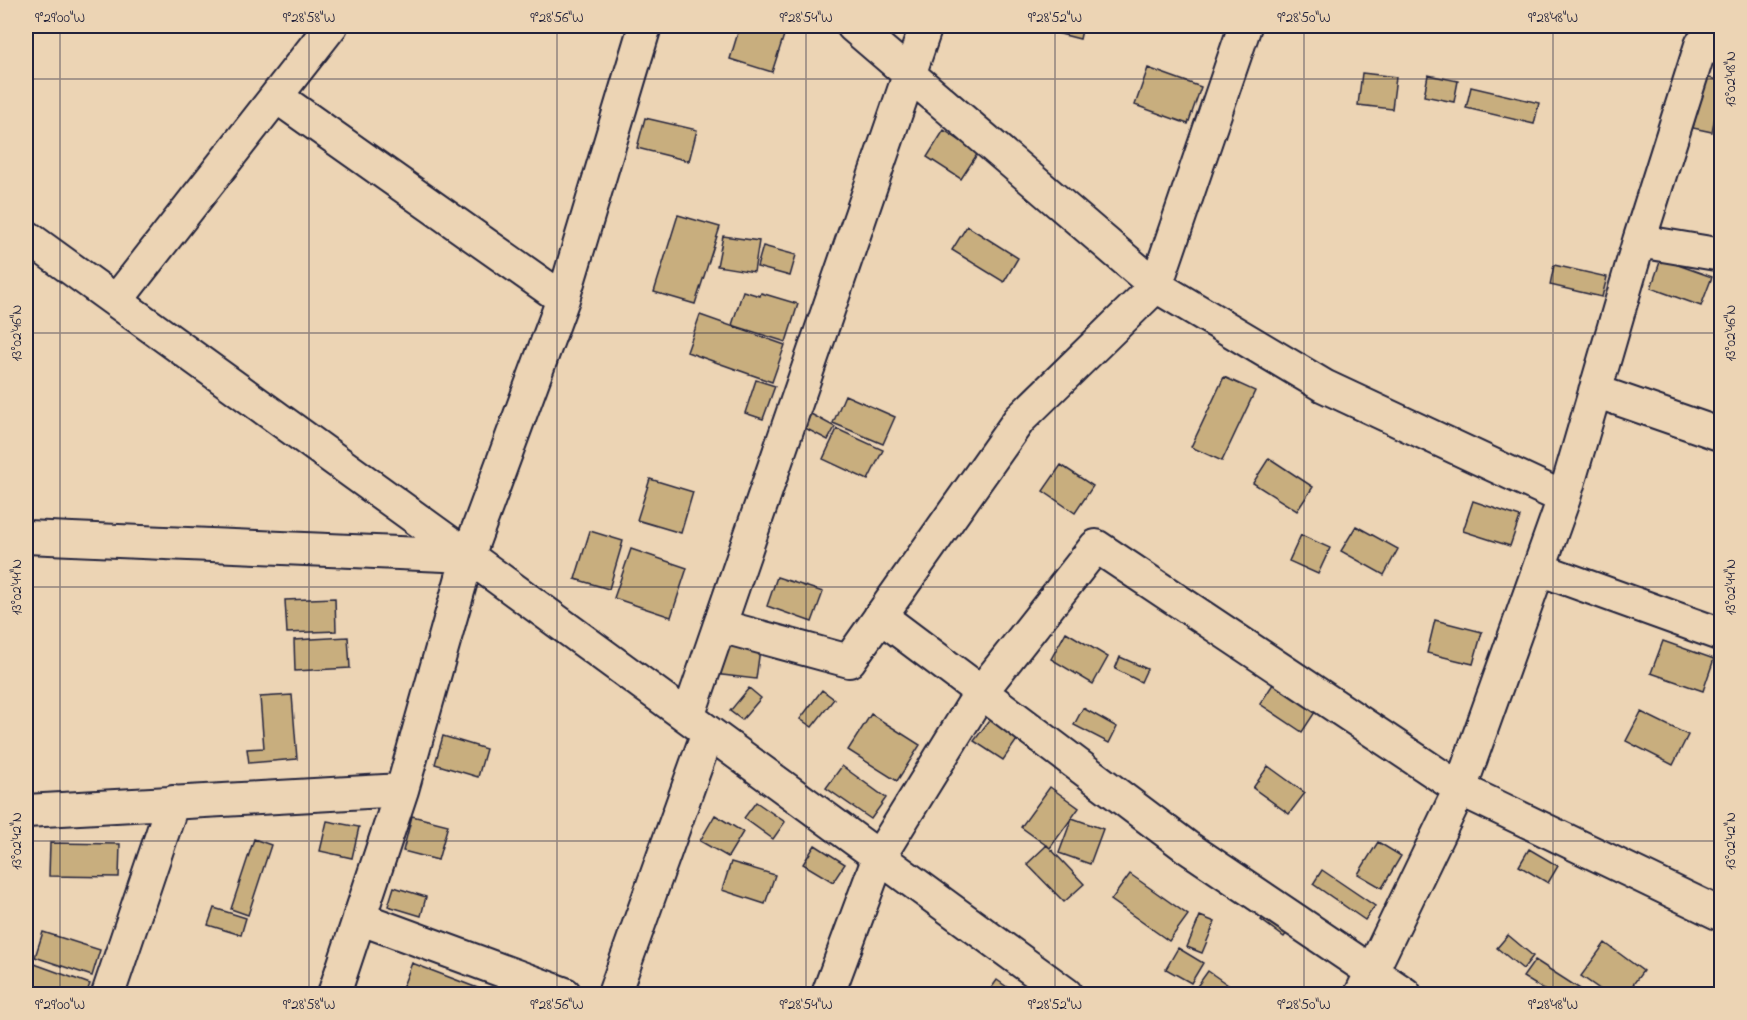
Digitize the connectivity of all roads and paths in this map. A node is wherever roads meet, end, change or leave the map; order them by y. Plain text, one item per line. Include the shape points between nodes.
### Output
1 (331, 26) edge
2 (645, 26) edge
3 (853, 26) edge
4 (926, 26) edge
5 (1245, 26) edge
6 (1722, 49) edge
7 (909, 73) junction
8 (277, 97) junction
9 (26, 236) edge
10 (1639, 241) junction
11 (1722, 255) edge
12 (1156, 286) junction
13 (563, 299) junction
14 (116, 301) junction
15 (1595, 391) junction
16 (1722, 435) edge
17 (1564, 498) junction
18 (26, 537) edge
19 (468, 556) junction
20 (1539, 569) junction
21 (880, 616) junction
22 (720, 627) junction
23 (1722, 635) edge
24 (981, 692) junction
25 (698, 725) junction
26 (1460, 789) junction
27 (402, 790) junction
28 (173, 802) junction
29 (26, 811) edge
30 (879, 857) junction
31 (1722, 915) edge
32 (359, 918) junction
33 (1367, 983) edge
34 (108, 994) edge
35 (334, 994) edge
36 (565, 994) edge
37 (614, 994) edge
38 (828, 994) edge
39 (1066, 994) edge
40 (1405, 994) edge

1 - 8 street
2 - 13 street
3 - 7 street
4 - 7 street
5 - 12 street
6 - 10 street via 1701,45
7 - 12 street
7 - 22 street
8 - 13 street
8 - 14 street
9 - 14 street
10 - 11 street
10 - 15 street
12 - 17 street via 1324,386
12 - 21 street via 1019,420
13 - 19 street
14 - 19 street
15 - 16 street
15 - 17 street
17 - 20 street
18 - 19 street
19 - 25 street
19 - 27 street
20 - 23 street
20 - 26 street
21 - 22 street via 849,661
21 - 24 street
22 - 25 street
24 - 26 street via 1096,546
24 - 30 street
24 - 33 street
25 - 30 street
25 - 37 street
26 - 31 street
26 - 33 street
27 - 28 street
27 - 32 street
28 - 29 street
28 - 34 street
30 - 38 street
30 - 39 street
32 - 35 street
32 - 36 street
33 - 40 street

